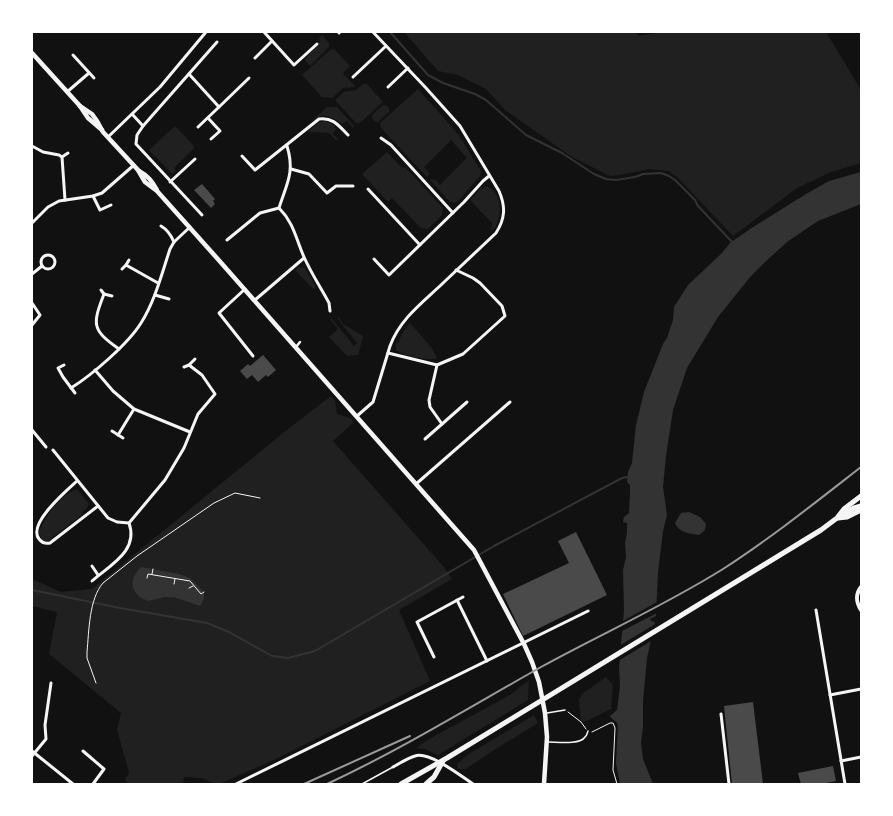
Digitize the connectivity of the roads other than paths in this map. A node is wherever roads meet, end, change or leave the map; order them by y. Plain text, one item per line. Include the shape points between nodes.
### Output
1 (206, 32) edge
2 (264, 32) edge
3 (373, 32) edge
4 (272, 41) junction
5 (217, 42) dead end
6 (317, 44) dead end
7 (386, 46) junction
8 (32, 53) edge
9 (73, 55) dead end
10 (255, 58) dead end
11 (408, 68) junction
12 (89, 73) junction
13 (189, 74) junction
14 (353, 77) dead end
15 (94, 78) dead end
16 (249, 78) dead end
17 (388, 87) dead end
18 (68, 92) junction
19 (219, 107) junction
20 (132, 114) junction
21 (208, 118) junction
22 (143, 126) junction
23 (198, 127) dead end
24 (348, 135) dead end
25 (108, 137) junction
26 (381, 138) dead end
27 (211, 139) dead end
28 (32, 146) edge
29 (286, 146) junction
30 (68, 153) dead end
31 (242, 156) dead end
32 (62, 158) junction
33 (195, 159) dead end
34 (134, 165) junction
35 (291, 169) junction
36 (490, 176) junction
37 (170, 182) junction
38 (353, 186) dead end
39 (368, 189) dead end
40 (93, 196) junction
41 (65, 200) junction
42 (111, 205) dead end
43 (279, 208) junction
44 (453, 213) junction
45 (202, 215) dead end
46 (32, 222) edge
47 (169, 224) dead end
48 (161, 226) dead end
49 (190, 227) junction
50 (166, 228) junction
51 (227, 240) dead end
52 (174, 242) junction
53 (420, 245) junction
54 (304, 258) junction
55 (374, 259) dead end
56 (129, 260) dead end
57 (126, 265) junction
58 (42, 266) junction
59 (122, 269) dead end
60 (456, 270) junction
61 (32, 274) edge
62 (158, 283) junction
63 (245, 289) junction
64 (101, 290) dead end
65 (104, 294) junction
66 (154, 295) junction
67 (112, 296) dead end
68 (169, 299) dead end
69 (255, 300) junction
70 (32, 303) edge
71 (330, 311) dead end
72 (32, 325) edge
73 (300, 342) dead end
74 (296, 347) junction
75 (119, 349) junction
76 (388, 353) junction
77 (253, 356) dead end
78 (195, 359) dead end
79 (64, 365) dead end
80 (190, 365) junction
81 (437, 365) junction
82 (184, 367) dead end
83 (95, 370) junction
84 (71, 388) junction
85 (75, 394) dead end
86 (468, 402) dead end
87 (510, 402) dead end
88 (134, 409) junction
89 (357, 416) junction
90 (442, 424) junction
91 (32, 430) edge
92 (112, 431) dead end
93 (190, 432) junction
94 (118, 435) junction
95 (123, 438) dead end
96 (425, 439) dead end
97 (46, 447) dead end
98 (53, 450) dead end
99 (77, 481) junction
100 (416, 484) junction
101 (861, 496) edge
102 (98, 506) junction
103 (861, 506) edge
104 (861, 510) edge
105 (837, 518) junction
106 (129, 523) junction
107 (92, 566) dead end
108 (98, 575) junction
109 (92, 581) dead end
110 (861, 587) edge
111 (463, 597) dead end
112 (457, 600) junction
113 (816, 610) dead end
114 (861, 610) edge
115 (588, 611) dead end
116 (524, 644) junction
117 (434, 657) dead end
118 (487, 661) junction
119 (51, 683) dead end
120 (861, 690) edge
121 (830, 695) junction
122 (565, 710) road end
123 (545, 713) junction
124 (721, 714) dead end
125 (588, 731) road end
126 (547, 742) junction
127 (83, 751) dead end
128 (33, 754) edge
129 (861, 756) edge
130 (445, 759) junction
131 (841, 760) junction
132 (393, 767) joint
133 (403, 783) edge
134 (73, 784) edge
135 (93, 784) edge
136 (236, 784) edge
137 (362, 784) edge
138 (426, 784) edge
139 (473, 784) edge
140 (544, 784) edge
141 (729, 784) edge
142 (845, 784) edge

1 - 20 street via 160,87
2 - 4 street
3 - 7 street
4 - 6 street via 294,65
4 - 10 street
5 - 13 street
7 - 11 street
7 - 14 street
8 - 18 main road
9 - 12 street
11 - 17 street
11 - 36 street via 460,126
12 - 15 street
12 - 18 street
13 - 19 street
13 - 22 street
16 - 19 street
18 - 25 main road via 80,106 92,114
19 - 21 street
20 - 22 street
20 - 25 street
21 - 23 street
21 - 27 street via 220,131
22 - 37 street via 137,135 136,144
24 - 29 street via 332,120 319,119
25 - 34 main road
26 - 44 street via 391,145
28 - 32 street
29 - 31 street via 255,170
29 - 35 street via 291,159
30 - 32 street
32 - 41 street
33 - 37 street
34 - 40 street via 111,187
34 - 49 main road via 150,178 157,191
35 - 38 street via 309,174 328,193 336,186
35 - 43 street
36 - 44 street
36 - 60 street via 503,200 502,224 496,233
37 - 45 street
39 - 53 street
40 - 41 street
40 - 42 street via 100,210
41 - 46 street via 53,204
43 - 51 street via 260,213
43 - 54 street via 292,226
44 - 53 street
47 - 50 street
48 - 50 street
49 - 52 street
49 - 63 main road
50 - 52 street
52 - 62 street
53 - 55 street via 389,275
54 - 69 street
54 - 71 street via 329,303
56 - 57 street
57 - 59 street
57 - 62 street
58 - 58 street via 41,262 45,256 49,255 55,259 56,264 53,268 48,270
58 - 61 street
60 - 76 street via 406,318 394,336
60 - 81 street via 480,282 502,306 505,316 463,354
62 - 66 street
63 - 69 main road
63 - 77 street via 219,313
64 - 65 street
65 - 67 street
65 - 75 street via 95,323 99,332
66 - 68 street
66 - 75 street via 141,324
69 - 74 main road
70 - 72 street via 40,315
73 - 74 street
74 - 89 main road
75 - 83 street
76 - 81 street
76 - 89 street via 373,402
78 - 80 street
79 - 84 street via 58,368
80 - 82 street
80 - 93 street via 202,374 215,394 198,414
81 - 90 street via 429,400 430,407
83 - 84 street
83 - 88 street via 113,391
84 - 85 street
86 - 90 street
87 - 100 street
88 - 93 street
88 - 94 street
89 - 100 main road
90 - 96 street
91 - 97 street
92 - 94 street
93 - 106 street via 184,448 165,480
94 - 95 street
98 - 99 street
99 - 102 street
99 - 102 street via 54,502 38,526 36,533 41,542 50,543
100 - 116 main road via 474,550
101 - 105 highway
102 - 106 street via 108,518
103 - 105 highway
104 - 105 highway via 847,517
105 - 130 highway
106 - 108 street via 131,540 128,548 120,558
107 - 108 street
108 - 109 street
110 - 114 street via 857,600
111 - 112 street
112 - 117 street via 417,622
112 - 118 street
113 - 121 street
115 - 116 street
116 - 118 street
116 - 123 main road via 539,682
118 - 136 street
119 - 128 street via 44,725 46,739
120 - 121 street
121 - 131 street
122 - 123 lane
123 - 126 main road
124 - 141 street
125 - 126 lane via 585,738 575,742
126 - 140 main road
127 - 135 street via 104,769
128 - 134 street
129 - 131 street
130 - 133 highway
130 - 138 highway via 434,777
131 - 142 street
132 - 137 lane
132 - 139 street via 416,755 424,755

